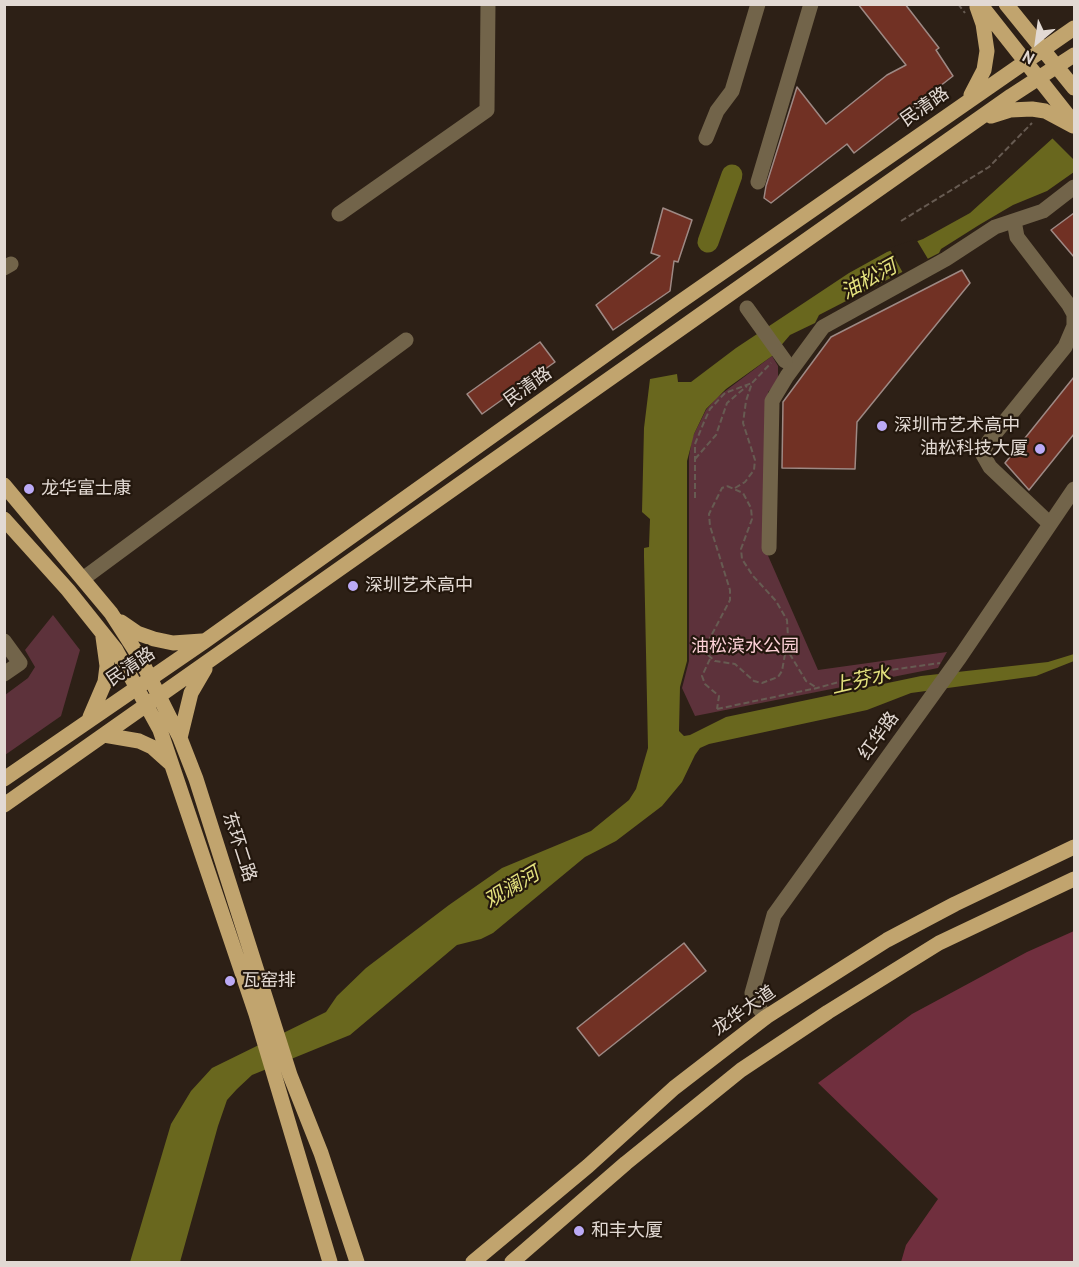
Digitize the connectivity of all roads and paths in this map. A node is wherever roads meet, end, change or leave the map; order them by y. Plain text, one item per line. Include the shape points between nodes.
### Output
1 (488, 4) edge
2 (758, 4) edge
3 (811, 4) edge
4 (978, 4) edge
5 (1006, 4) edge
6 (1074, 28) edge
7 (1042, 50) junction
8 (1074, 55) edge
9 (1025, 61) junction
10 (1056, 67) junction
11 (1038, 79) junction
12 (1074, 88) edge
13 (965, 102) junction
14 (1035, 116) dead end
15 (979, 119) junction
16 (1070, 121) edge
17 (706, 138) dead end
18 (758, 182) dead end
19 (1074, 187) edge
20 (339, 214) dead end
21 (901, 221) dead end
22 (1014, 221) junction
23 (735, 291) junction
24 (406, 339) dead end
25 (792, 366) junction
26 (772, 371) dead end
27 (752, 383) junction
28 (694, 460) junction
29 (4, 485) edge
30 (734, 488) junction
31 (1074, 489) edge
32 (695, 498) dead end
33 (4, 519) edge
34 (1050, 524) junction
35 (770, 548) dead end
36 (84, 578) junction
37 (111, 613) junction
38 (103, 634) junction
39 (4, 641) edge
40 (205, 641) junction
41 (785, 646) junction
42 (213, 659) junction
43 (710, 659) junction
44 (943, 662) dead end
45 (4, 674) edge
46 (144, 683) junction
47 (817, 688) junction
48 (153, 701) junction
49 (89, 719) junction
50 (104, 735) junction
51 (180, 738) junction
52 (174, 767) junction
53 (4, 780) edge
54 (4, 805) edge
55 (1074, 847) edge
56 (1074, 879) edge
57 (263, 1012) junction
58 (766, 1017) junction
59 (284, 1077) junction
60 (357, 1260) edge
61 (330, 1263) edge
62 (473, 1263) edge
63 (512, 1263) edge

1 - 20 street via 489,103 483,114
2 - 17 street via 732,91 717,111
3 - 18 street
4 - 9 main road
4 - 13 main road via 986,60 980,80
5 - 7 main road
6 - 7 main road, 民清路
7 - 9 main road, 民清路
7 - 10 main road
8 - 10 main road
9 - 11 main road
9 - 13 main road, 民清路
10 - 11 main road
10 - 12 main road
11 - 15 main road
11 - 16 main road
13 - 40 main road, 民清路
14 - 21 path via 989,167
15 - 16 main road via 1021,108 1045,111
15 - 23 main road
19 - 22 street via 1043,211
22 - 25 street via 995,227 946,260 826,323
22 - 34 street via 1017,237 1069,305 1074,326 1065,347 982,453 990,467
23 - 25 street, bridge
23 - 42 main road
24 - 36 street
25 - 35 street via 772,401
26 - 27 path via 764,369
27 - 28 path via 733,396 716,435
27 - 28 path via 725,393 716,402 698,434
27 - 30 path via 743,423 755,460 754,470
28 - 32 path
29 - 36 main road, 东环二路
30 - 41 path via 748,499 751,508 742,559 783,611 788,624
30 - 43 path via 722,489 709,514 730,590 730,600 707,647
31 - 34 street, 红华路
33 - 38 main road, 东环二路
34 - 58 street, 红华路 via 929,701 774,915 752,993
36 - 37 main road, 东环二路
37 - 40 main road via 136,633 154,639 173,643
37 - 46 main road, 东环二路 via 140,658
38 - 46 main road, 东环二路
38 - 49 main road via 105,682
39 - 45 street via 20,663
40 - 46 main road, 民清路
41 - 43 path via 782,671 778,677 762,683 754,681 735,663
41 - 47 path via 806,681
42 - 48 main road
42 - 51 main road via 191,693
43 - 47 path via 702,676 719,696 717,709
44 - 47 path via 876,672
46 - 48 main road, 东环二路
46 - 49 main road, 民清路
48 - 50 main road
48 - 51 main road, 东环二路
48 - 52 main road, 东环二路
49 - 53 main road, 民清路
50 - 52 main road via 139,741
50 - 54 main road
51 - 57 main road, 东环二路 via 196,779
52 - 57 main road, 东环二路
55 - 58 main road, 龙华大道 via 887,940
56 - 63 main road via 939,943 741,1070
57 - 59 main road, 东环二路
58 - 62 main road, 龙华大道 via 674,1088
59 - 60 main road, 东环二路 via 321,1153
59 - 61 main road, 东环二路

